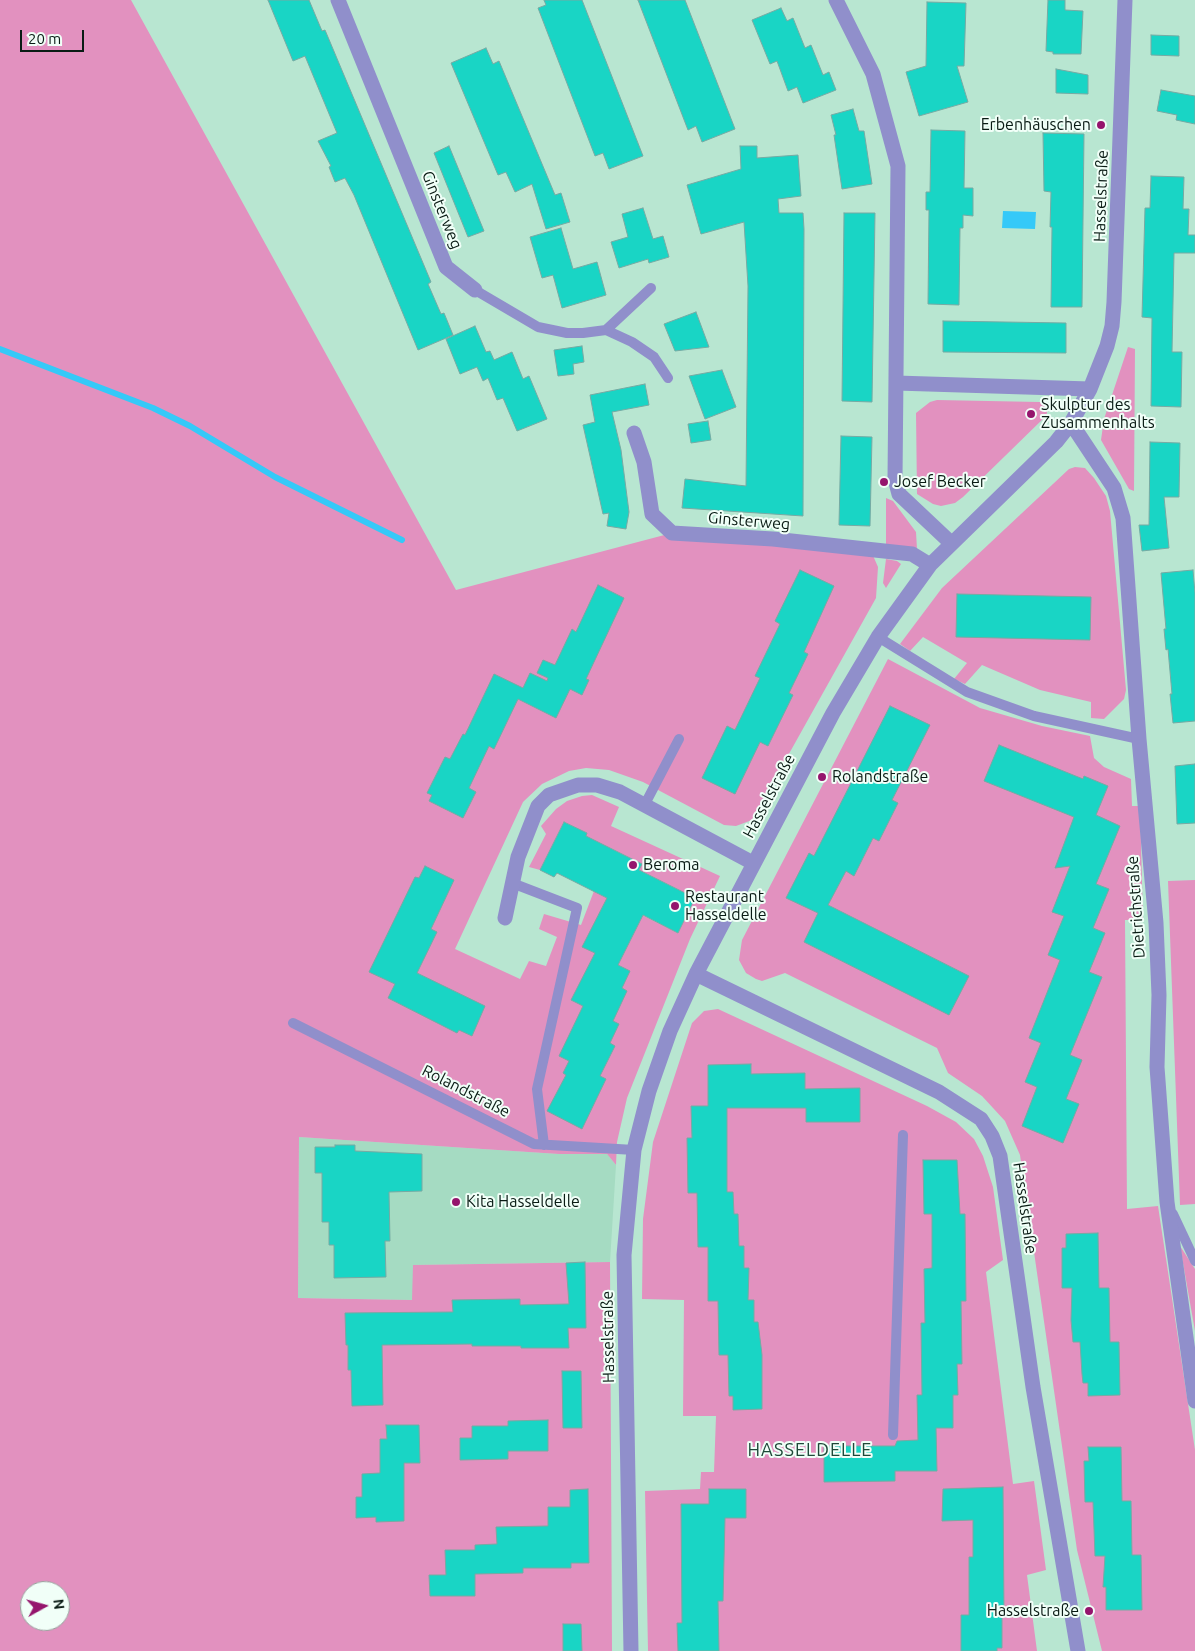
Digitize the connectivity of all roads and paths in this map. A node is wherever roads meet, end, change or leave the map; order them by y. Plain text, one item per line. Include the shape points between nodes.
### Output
1 (338, 0) edge
2 (836, 0) edge
3 (1125, 0) edge
4 (652, 288) dead end
5 (475, 290) joint
6 (606, 330) junction
7 (668, 378) dead end
8 (896, 383) junction
9 (1090, 389) junction
10 (1071, 423) junction
11 (634, 433) dead end
12 (951, 543) junction
13 (930, 565) junction
14 (878, 637) junction
15 (679, 739) dead end
16 (1139, 739) junction
17 (644, 806) junction
18 (753, 863) junction
19 (512, 883) junction
20 (505, 918) dead end
21 (696, 974) junction
22 (293, 1023) dead end
23 (903, 1135) dead end
24 (544, 1145) junction
25 (634, 1150) junction
26 (1167, 1202) junction
27 (1195, 1261) edge
28 (1195, 1401) edge
29 (893, 1435) dead end
30 (631, 1651) edge
31 (1078, 1651) edge

1 - 5 street, Ginsterweg via 446,267
2 - 8 street via 873,74 898,166
3 - 9 street, Hasselstraße via 1112,326
4 - 6 lane
5 - 6 lane, Ginsterweg via 538,327 568,333
6 - 7 lane, Ginsterweg via 654,357
8 - 9 street
8 - 12 street via 895,479 899,494
9 - 10 street, Hasselstraße
10 - 12 street, Hasselstraße via 1039,461
10 - 16 street, Dietrichstraße via 1114,488 1123,518
11 - 13 street, Ginsterweg via 644,462 652,514 672,533 773,539 912,554
12 - 13 street, Hasselstraße
13 - 14 street, Hasselstraße
14 - 16 lane via 967,692 1034,716
14 - 18 street, Hasselstraße via 833,713
15 - 17 lane
16 - 26 street, Dietrichstraße via 1156,923 1159,994 1157,1066
17 - 18 street
17 - 19 street via 620,792 597,785 578,785 549,795 538,806 518,857
18 - 21 street, Hasselstraße
19 - 20 street
19 - 24 lane via 577,908 537,1089
21 - 25 street, Hasselstraße via 664,1046
21 - 31 street, Hasselstraße via 939,1092 980,1119 992,1136 1000,1156 1036,1406
22 - 24 lane, Rolandstraße via 534,1144
23 - 29 lane
24 - 25 lane, Rolandstraße
25 - 30 street, Hasselstraße via 624,1255
26 - 27 lane
26 - 28 street, Dietrichstraße

